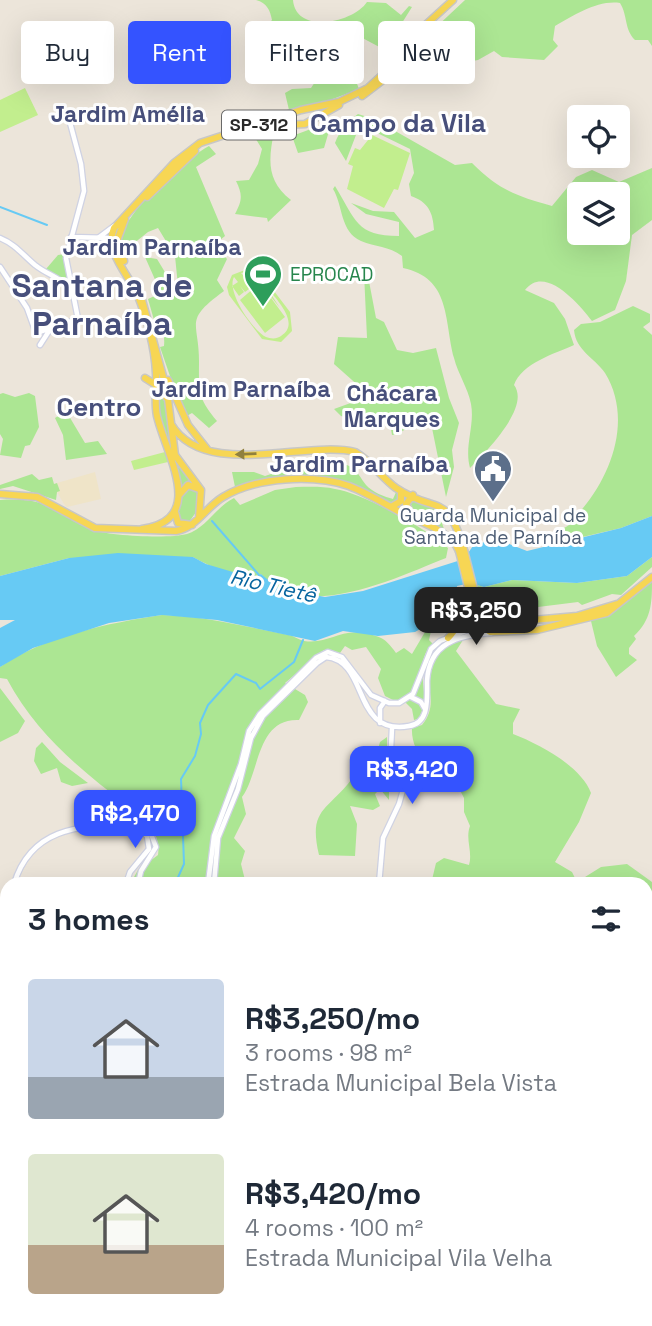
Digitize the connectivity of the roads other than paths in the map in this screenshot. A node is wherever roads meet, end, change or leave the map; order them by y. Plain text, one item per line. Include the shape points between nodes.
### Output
1 (453, 0) edge
2 (429, 21) edge
3 (378, 79) edge
4 (380, 84) edge
5 (311, 108) junction
6 (297, 111) junction
7 (68, 119) dead end
8 (314, 120) junction
9 (301, 124) junction
10 (119, 223) junction
11 (71, 237) junction
12 (0, 238) edge
13 (103, 239) junction
14 (0, 267) edge
15 (71, 286) junction
16 (52, 328) junction
17 (40, 345) dead end
18 (160, 362) junction
19 (156, 372) junction
20 (156, 385) junction
21 (155, 396) junction
22 (167, 397) junction
23 (169, 420) junction
24 (211, 452) junction
25 (201, 490) junction
26 (401, 491) junction
27 (0, 494) edge
28 (179, 495) junction
29 (413, 495) junction
30 (391, 507) junction
31 (175, 512) junction
32 (199, 518) junction
33 (412, 518) junction
34 (192, 525) junction
35 (142, 529) junction
36 (461, 551) junction
37 (652, 577) edge
38 (622, 601) junction
39 (476, 608) junction
40 (555, 616) junction
41 (533, 618) junction
42 (537, 630) junction
43 (496, 633) junction
44 (448, 638) junction
45 (411, 697) junction
46 (385, 701) junction
47 (426, 710) junction
48 (378, 721) junction
49 (392, 728) junction
50 (132, 824) junction
51 (17, 877) edge
52 (128, 877) edge
53 (140, 877) edge
54 (209, 877) edge
55 (215, 877) edge
56 (380, 877) edge

1 - 2 main road, SP-312
3 - 5 main road, SP-312 via 339,102
4 - 8 main road, SP-312
5 - 6 main road, SP-312
5 - 8 main road
6 - 9 main road via 295,119
6 - 10 main road, SP-312 via 195,145
7 - 11 main road via 84,191
8 - 9 main road, SP-312
9 - 10 main road, SP-312 via 228,135 202,146
10 - 13 main road, SP-312
10 - 13 main road
10 - 18 main road via 120,255 143,297
11 - 13 main road
11 - 15 main road via 66,256
12 - 15 main road
13 - 19 main road via 138,297
14 - 16 main road via 27,308 36,333
15 - 16 main road via 78,319
16 - 17 main road
18 - 22 main road
18 - 24 main road via 188,425
19 - 20 main road
19 - 20 main road via 145,379
20 - 21 main road
20 - 22 main road
21 - 22 main road
21 - 28 main road
22 - 23 main road
23 - 24 main road via 180,436
23 - 25 main road via 177,461
26 -> 24 main road via 351,450
25 - 28 main road via 188,485
25 - 32 main road
26 - 29 main road
26 - 30 main road via 401,501
27 - 35 main road via 37,497 95,528
28 - 31 main road
29 - 33 main road via 406,504
29 - 36 main road via 434,503 454,519
30 - 32 main road via 349,486 301,480 233,492
30 - 33 main road
31 - 34 main road via 178,523
31 - 35 main road via 160,525
32 - 34 main road
33 - 36 main road via 452,539
34 - 35 main road via 180,530
36 - 39 main road, bridge
37 - 38 main road
38 - 40 main road via 582,615
38 - 42 main road via 601,615
39 - 41 main road via 491,623
39 - 43 main road via 484,629
39 - 44 main road via 474,628
40 - 41 main road
40 - 42 main road via 558,625
41 - 44 main road via 478,600 471,603 463,622
42 - 43 main road
43 - 47 main road via 461,637 436,651 428,670
44 - 45 main road via 429,652
45 - 46 main road via 396,704
45 - 47 main road
46 - 48 main road
46 - 54 main road via 367,691 345,659 328,652 316,658 249,731 214,836
47 - 49 main road via 418,724
48 - 49 main road
48 - 55 main road via 348,669 330,657 317,663 263,716 251,738 238,789 218,838
49 - 56 main road via 391,748 404,765 407,779 383,838
50 - 51 main road via 47,837 27,855
50 - 52 main road via 147,836 149,849
50 - 53 main road via 145,826 156,848

